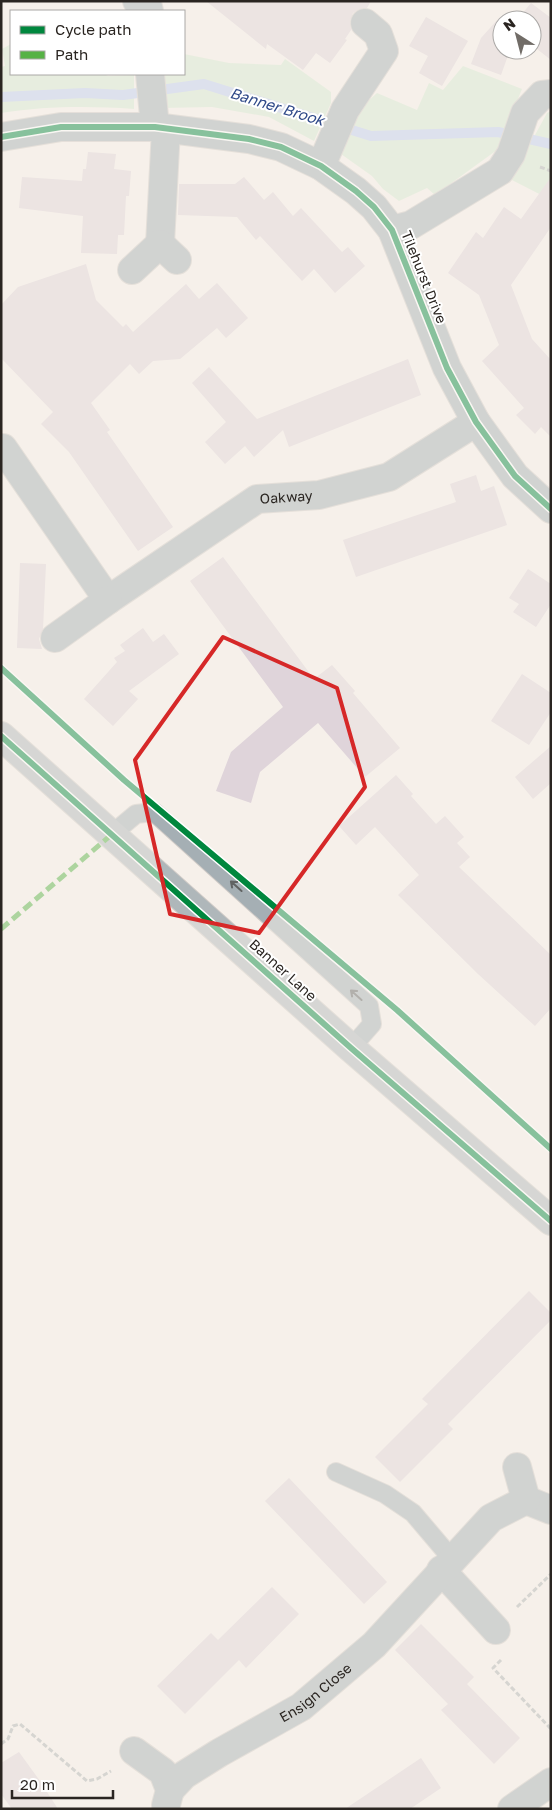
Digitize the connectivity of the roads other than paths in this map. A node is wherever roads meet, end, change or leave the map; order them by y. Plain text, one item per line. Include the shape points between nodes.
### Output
1 (137, 1) edge
2 (149, 10) edge
3 (364, 23) dead end
4 (150, 75) edge
5 (551, 94) edge
6 (158, 122) junction
7 (1, 137) edge
8 (325, 156) junction
9 (392, 230) junction
10 (132, 270) dead end
11 (476, 422) junction
12 (3, 448) dead end
13 (551, 509) edge
14 (108, 600) junction
15 (55, 638) dead end
16 (1, 736) edge
17 (111, 835) junction
18 (352, 1048) junction
19 (551, 1220) edge
20 (517, 1467) dead end
21 (336, 1472) dead end
22 (526, 1500) junction
23 (551, 1510) edge
24 (447, 1564) junction
25 (496, 1630) dead end
26 (134, 1751) road end
27 (551, 1782) edge
28 (168, 1800) edge
29 (512, 1809) edge

1 - 2 street
3 - 8 street via 378,34 384,51 345,110
4 - 6 street
5 - 9 street via 542,95 525,113 511,154 500,171 412,225
6 - 7 street, Tilehurst Drive via 61,127
6 - 8 street, Tilehurst Drive
6 - 10 street via 169,252
8 - 9 street, Tilehurst Drive
9 - 11 street, Tilehurst Drive via 447,368
11 - 13 street, Tilehurst Drive via 515,476
11 - 14 street, Oakway via 389,477 319,495 257,499
12 - 14 street
14 - 15 street, Oakway
16 - 17 street, Banner Lane
17 - 18 street, Banner Lane
18 -> 17 lane via 372,1024 369,1006 154,812 136,814
18 - 19 street, Banner Lane
20 - 22 street
21 - 24 lane via 385,1494 412,1513
22 - 23 street
22 - 24 street, Ensign Close via 490,1518
24 - 25 street
24 - 28 street, Ensign Close via 374,1645 301,1707 184,1775
26 - 28 street, Ensign Close via 163,1772
27 - 29 street

